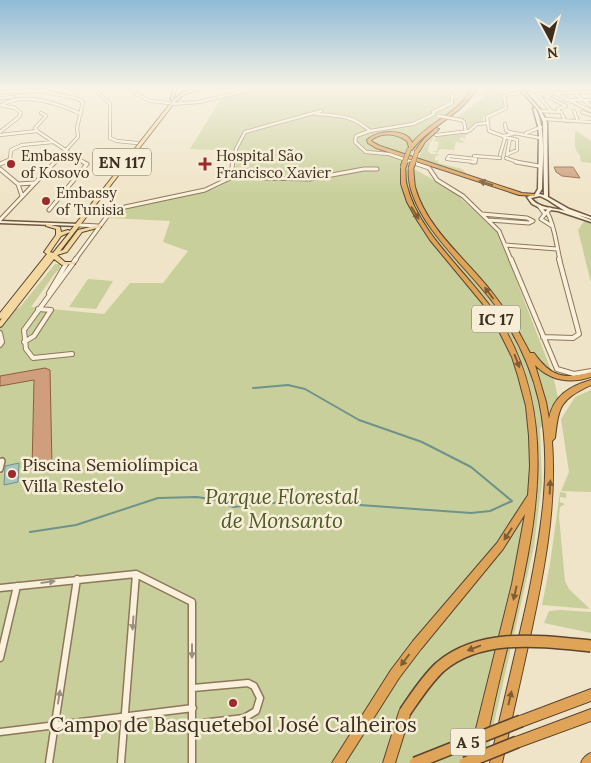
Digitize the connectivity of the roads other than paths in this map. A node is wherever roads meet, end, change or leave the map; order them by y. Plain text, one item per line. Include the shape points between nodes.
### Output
1 (488, 123) edge
2 (12, 124) edge
3 (41, 124) edge
4 (78, 124) edge
5 (110, 124) edge
6 (153, 124) edge
7 (154, 124) edge
8 (276, 124) edge
9 (362, 124) edge
10 (413, 124) edge
11 (437, 124) edge
12 (445, 124) edge
13 (464, 124) edge
14 (481, 124) edge
15 (505, 124) dead end
16 (540, 124) edge
17 (544, 124) edge
18 (541, 127) junction
19 (36, 130) junction
20 (370, 131) junction
21 (466, 132) junction
22 (0, 134) edge
23 (513, 134) junction
24 (525, 134) junction
25 (436, 135) dead end
26 (504, 137) junction
27 (510, 138) junction
28 (540, 138) junction
29 (52, 142) junction
30 (137, 143) junction
31 (73, 144) junction
32 (58, 145) junction
33 (410, 149) junction
34 (66, 151) junction
35 (474, 155) junction
36 (499, 156) junction
37 (507, 156) junction
38 (0, 163) edge
39 (539, 166) junction
40 (377, 169) dead end
41 (0, 170) edge
42 (539, 174) junction
43 (546, 175) junction
44 (264, 178) dead end
45 (36, 183) junction
46 (18, 184) junction
47 (534, 195) junction
48 (22, 196) junction
49 (546, 197) junction
50 (539, 206) junction
51 (554, 208) junction
52 (49, 210) dead end
53 (482, 214) junction
54 (542, 217) junction
55 (550, 219) junction
56 (591, 219) edge
57 (488, 220) junction
58 (0, 222) edge
59 (76, 224) junction
60 (48, 225) joint
61 (99, 226) junction
62 (552, 226) junction
63 (68, 231) junction
64 (80, 231) junction
65 (59, 235) junction
66 (506, 245) junction
67 (557, 249) junction
68 (53, 255) junction
69 (67, 263) junction
70 (46, 267) junction
71 (38, 309) junction
72 (1, 315) edge
73 (0, 325) edge
74 (512, 326) junction
75 (0, 333) edge
76 (543, 337) junction
77 (24, 342) junction
78 (0, 345) edge
79 (72, 354) dead end
80 (591, 372) edge
81 (591, 382) edge
82 (549, 450) junction
83 (0, 462) edge
84 (0, 469) edge
85 (534, 493) junction
86 (136, 574) junction
87 (77, 579) junction
88 (17, 586) junction
89 (0, 588) edge
90 (591, 646) edge
91 (0, 658) edge
92 (193, 688) junction
93 (591, 695) edge
94 (193, 708) junction
95 (591, 715) edge
96 (126, 716) junction
97 (193, 724) junction
98 (55, 725) junction
99 (0, 732) edge
100 (591, 759) edge
101 (49, 763) edge
102 (121, 763) edge
103 (192, 763) edge
104 (338, 763) edge
105 (389, 763) edge
106 (415, 763) edge
107 (465, 763) edge
108 (474, 763) edge
109 (496, 763) edge
110 (587, 763) edge

1 - 26 street via 490,132
2 - 22 street
3 - 19 street
4 - 31 street via 78,137
5 - 30 street via 110,138 117,142
6 - 30 main road, EN 117
7 - 59 main road
8 - 61 street via 245,132 236,149 230,178 220,184 199,192 120,209 108,214
9 - 20 street
10 - 20 street
11 - 33 highway, IC 17
74 -> 12 highway, IC 17, bridge via 488,291 423,212 413,190 411,168 417,151
13 - 21 street, bridge
14 - 21 street
15 - 23 street via 506,130
16 - 18 street
17 - 43 street
18 - 24 street
18 - 28 street
19 - 22 street
19 - 29 street
20 - 53 street via 355,138 357,145 366,152 389,154 428,167 437,180 457,191
21 - 25 street
23 - 24 street
23 - 26 street
24 - 28 street
26 - 27 street
26 - 36 street
27 - 37 street
27 - 37 street via 516,140 518,150
28 - 39 street
29 - 32 street
29 - 38 street via 16,146 11,150 10,159
30 - 59 main road, EN 117
31 - 32 street via 66,147
31 - 34 street
32 - 34 street
47 -> 33 highway via 516,193 378,148 369,140 377,135 396,134 408,139
33 -> 85 highway, IC 17, bridge via 403,167 404,188 412,209 487,305 516,358 527,392 533,427
34 - 45 street
34 - 52 street via 86,166
35 - 35 street via 448,156 447,158 475,162
35 - 36 street
36 - 37 street
37 - 39 street via 523,164
39 - 42 street
40 - 44 street via 310,179
41 - 46 street
42 - 43 street
42 - 47 street via 540,190
43 - 49 street
45 - 46 street
45 - 48 street
46 - 48 street
47 - 49 street
47 - 50 street via 529,197
48 - 58 street
49 - 51 street
50 - 51 street
50 - 54 street via 545,213
51 - 55 street via 547,212
51 - 56 street
53 - 57 street
53 - 57 street via 533,221
54 - 55 street
54 - 62 street
55 - 62 street
57 - 66 street via 500,232
58 - 59 street
58 - 60 street
59 - 61 street
59 - 63 main road, EN 117
59 - 64 main road via 82,228
59 - 68 main road
60 - 65 main road via 58,228
61 - 64 main road
61 - 69 street
62 - 67 street
63 - 65 main road
63 - 68 main road, EN 117
64 - 68 main road via 65,250
65 - 68 main road via 47,252
66 - 67 street
66 - 76 street
67 - 76 street via 578,334 573,338
68 - 69 main road
68 - 70 main road
68 - 72 main road, EN 117
69 - 70 main road
69 - 71 street via 55,289
70 - 73 main road
71 - 77 street via 24,330
71 - 77 street via 51,310 34,336
74 - 80 highway via 545,372 569,380
74 - 82 highway, IC 17 via 536,381
75 - 78 street
76 - 80 street via 559,371 578,375
77 - 79 street via 33,358
81 - 82 highway via 565,395 556,406
109 -> 82 highway, IC 17 via 543,543 550,493
83 - 84 street
85 -> 104 highway via 500,546 395,674
85 -> 108 highway, IC 17 via 527,542
86 - 87 street
86 -> 92 street via 192,602
86 -> 96 street
88 -> 87 street
98 -> 87 street
88 - 89 street
88 - 91 street
90 -> 105 highway, bridge via 512,640 486,643 470,649 431,674 415,694 405,712
92 - 94 street
92 - 97 street via 248,683 254,686 260,698 252,715
93 - 106 highway, A 5, bridge
94 - 96 street
94 - 97 street
95 - 107 highway, A 5, bridge
96 - 98 street
96 - 102 street
97 - 103 street
98 - 99 street
98 - 101 street
100 - 110 highway

